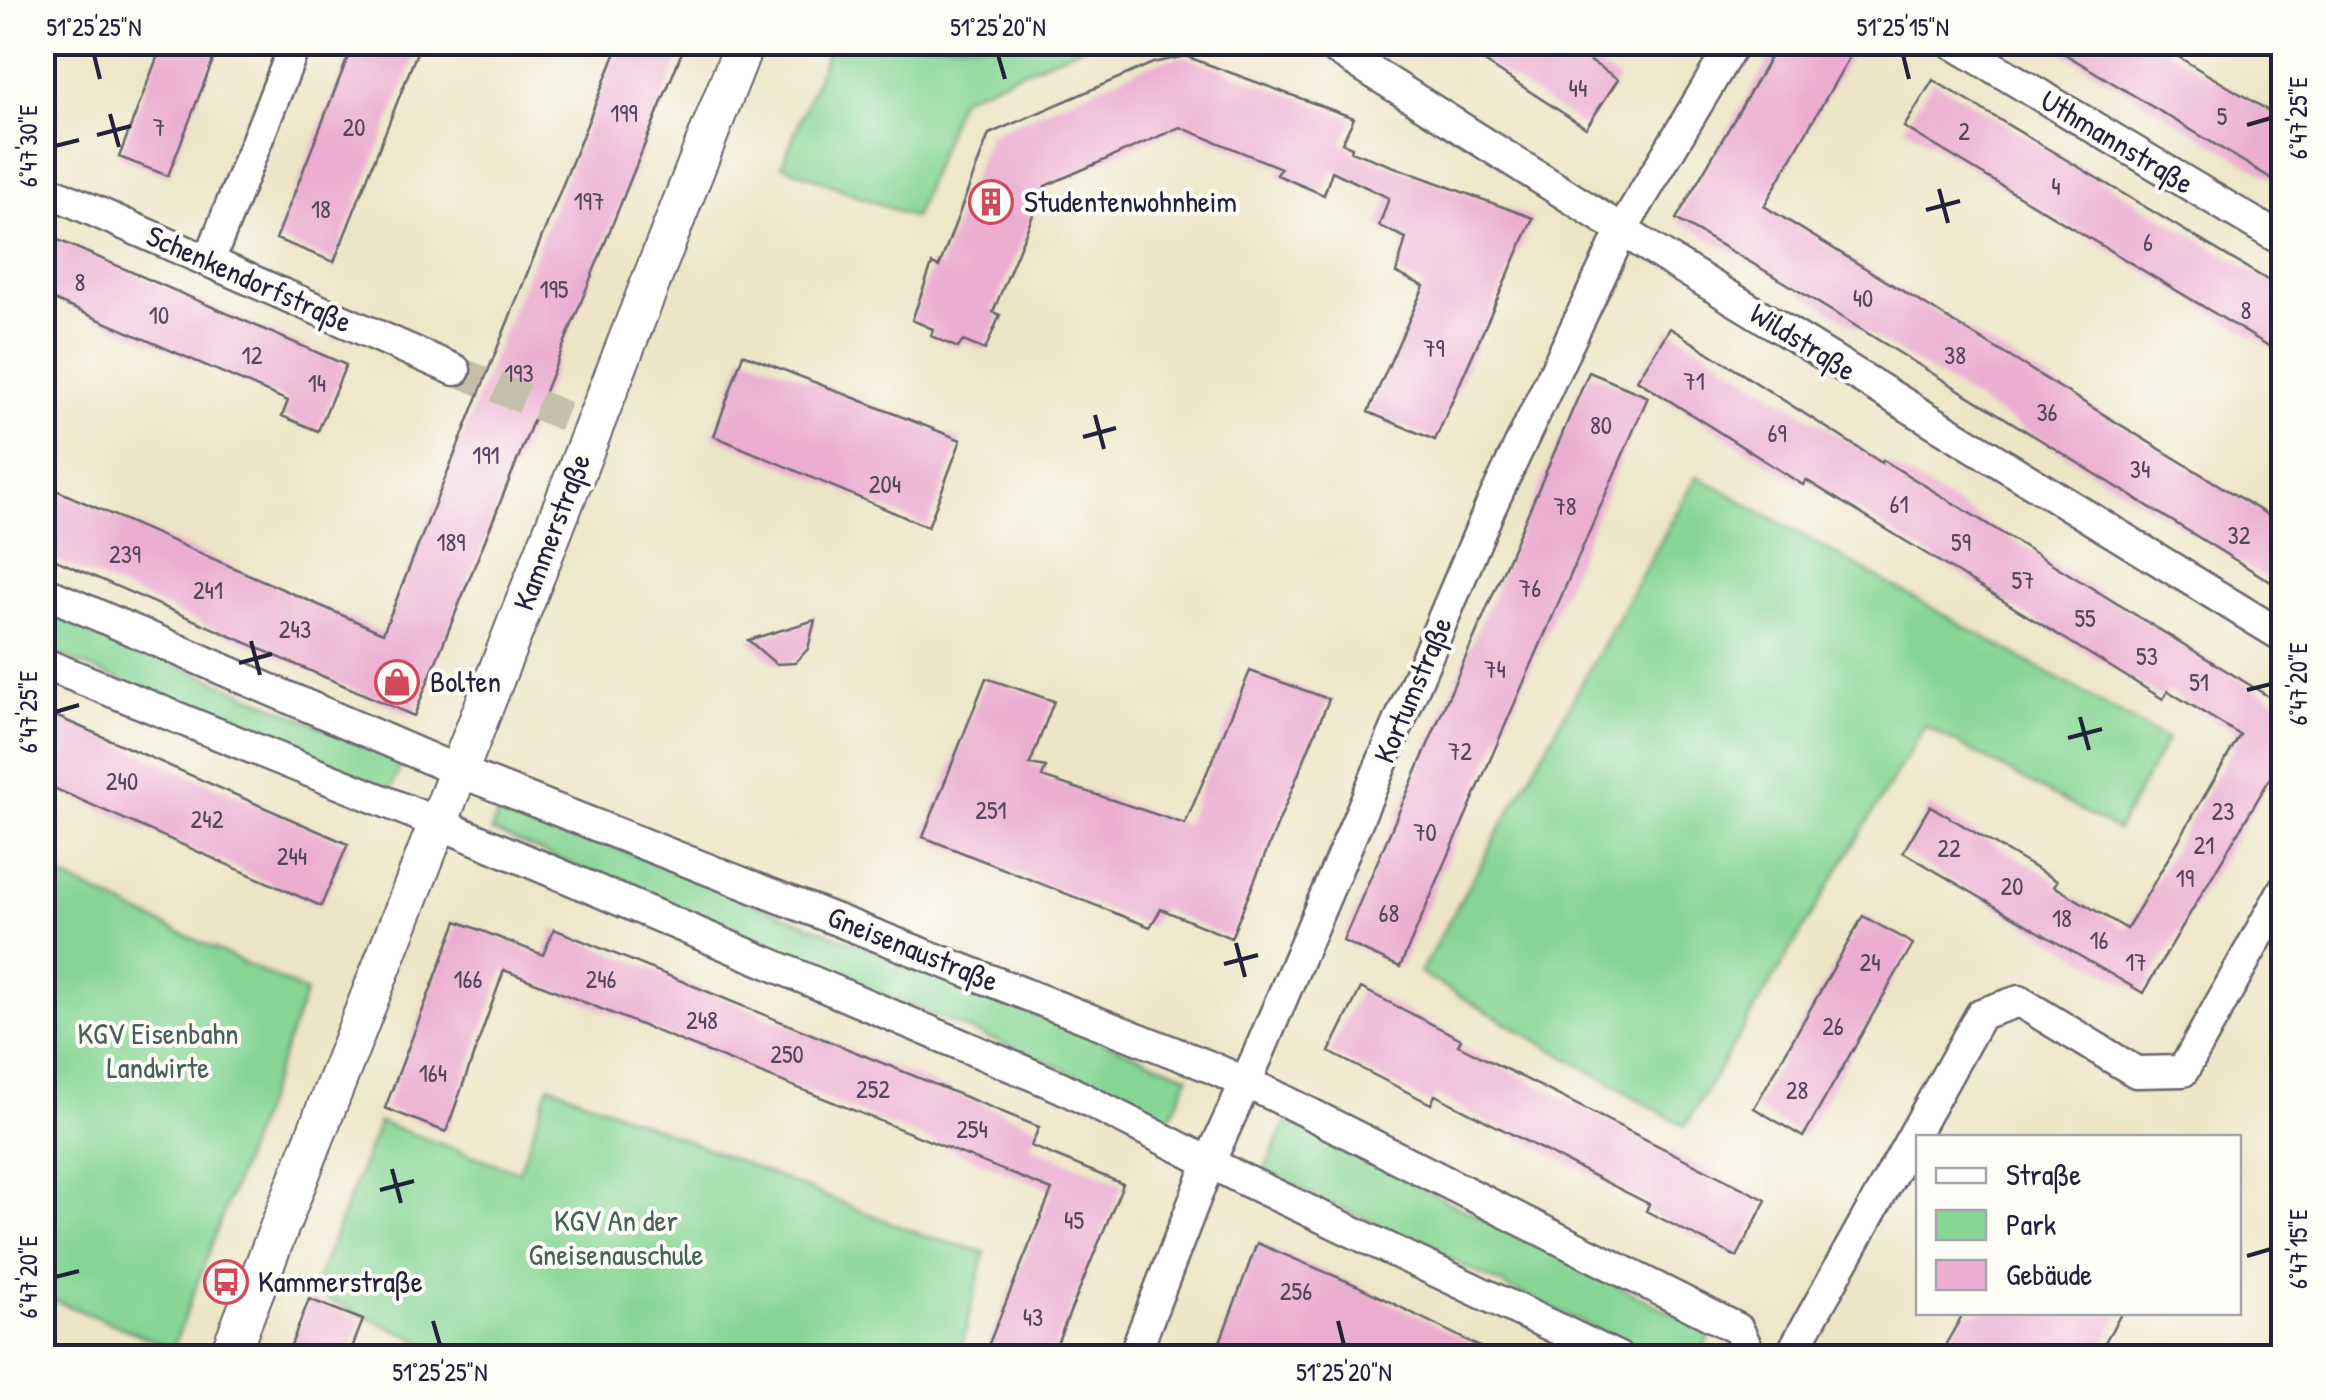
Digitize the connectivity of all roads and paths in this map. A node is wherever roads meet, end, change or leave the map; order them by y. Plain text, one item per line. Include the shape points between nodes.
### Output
1 (296, 42) edge
2 (745, 42) edge
3 (1325, 42) edge
4 (1734, 42) edge
5 (1951, 42) edge
6 (42, 188) edge
7 (1623, 228) junction
8 (2284, 241) edge
9 (209, 261) junction
10 (455, 370) tunnel mouth
11 (42, 590) edge
12 (2284, 637) edge
13 (42, 663) edge
14 (458, 771) junction
15 (438, 824) junction
16 (2284, 889) edge
17 (1245, 1082) junction
18 (1209, 1163) junction
19 (228, 1358) edge
20 (1133, 1358) edge
21 (1619, 1358) edge
22 (1752, 1358) edge
23 (1788, 1358) edge

1 - 9 street
2 - 14 street, Kammerstraße
3 - 7 street, Wildstraße
4 - 7 street, Kortumstraße
5 - 8 street, Uthmannstraße
6 - 9 street, Schenkendorfstraße
7 - 12 street, Wildstraße
7 - 17 street, Kortumstraße via 1490,508
9 - 10 street, Schenkendorfstraße
11 - 14 street, Gneisenaustraße
13 - 15 street
14 - 15 street, Kammerstraße
14 - 17 street, Gneisenaustraße
15 - 18 street via 1061,1087
15 - 19 street, Kammerstraße
16 - 23 street via 2183,1071 2136,1072 2019,1001 1981,1014
17 - 18 street, Kortumstraße
17 - 22 street, Gneisenaustraße via 1738,1329
18 - 20 street, Kortumstraße
18 - 21 street

